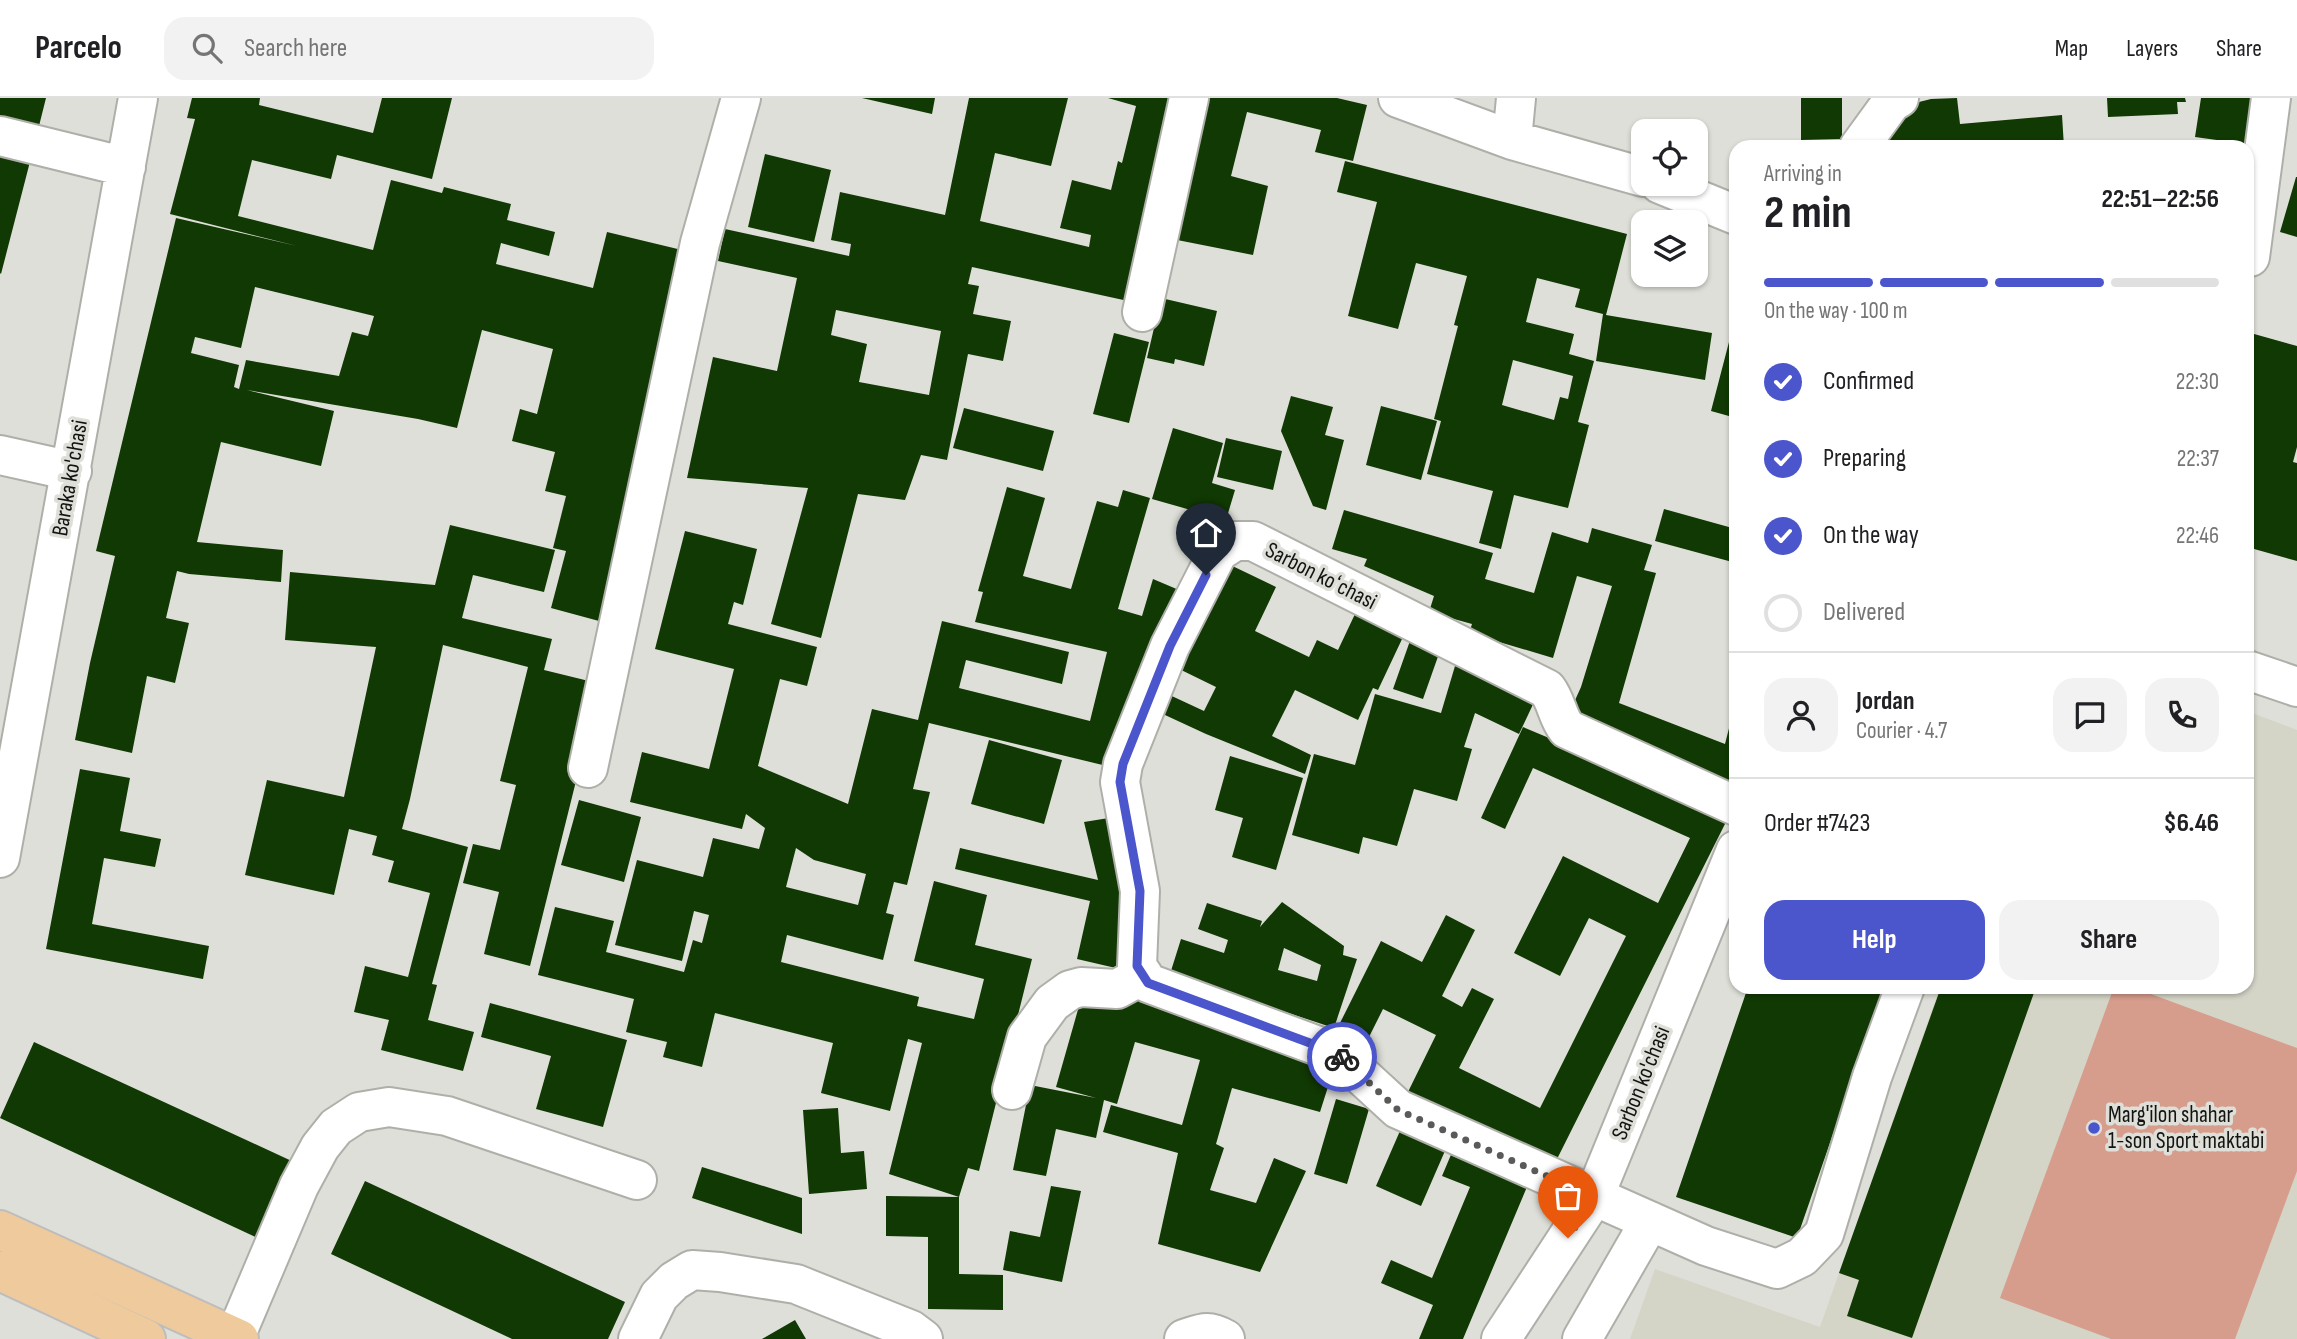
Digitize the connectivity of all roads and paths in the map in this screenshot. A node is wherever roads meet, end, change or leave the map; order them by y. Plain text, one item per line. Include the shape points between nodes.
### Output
1 (138, 98) edge
2 (741, 98) edge
3 (1189, 98) edge
4 (1398, 98) edge
5 (1516, 98) edge
6 (1899, 98) edge
7 (2272, 98) edge
8 (0, 135) edge
9 (1512, 140) junction
10 (1865, 140) edge
11 (126, 167) junction
12 (1631, 174) edge
13 (1690, 196) edge
14 (1729, 212) edge
15 (2254, 228) edge
16 (1142, 312) dead end
17 (0, 455) edge
18 (72, 471) junction
19 (2254, 672) edge
20 (2297, 687) edge
21 (589, 768) dead end
22 (1729, 803) edge
23 (0, 858) edge
24 (1729, 867) edge
25 (1143, 975) junction
26 (1902, 994) edge
27 (1012, 1090) dead end
28 (637, 1180) dead end
29 (1594, 1197) junction
30 (1650, 1221) junction
31 (0, 1230) edge
32 (0, 1271) edge
33 (237, 1338) edge
34 (146, 1339) edge
35 (638, 1339) edge
36 (923, 1339) edge
37 (1184, 1339) edge
38 (1225, 1339) edge
39 (1502, 1339) edge
40 (1582, 1339) edge

1 - 11 street, Baraka ko'chasi
2 - 21 street via 700,243
3 - 16 street
4 - 9 street
5 - 9 street
6 - 10 street
7 - 15 street
8 - 11 street
9 - 12 street
11 - 18 street, Baraka ko'chasi
13 - 14 street
17 - 18 street
18 - 23 street, Baraka ko'chasi
19 - 20 street
22 - 25 street, Sarbon koʻchasi via 1567,729 1547,690 1253,541 1235,541 1218,552 1170,646 1123,764 1120,782 1140,891 1137,966
24 - 29 street, Sarbon ko'chasi
25 - 27 street via 1117,989 1070,990 1052,1003 1027,1037
25 - 29 street via 1148,983 1337,1053 1398,1110
26 - 30 street via 1824,1234 1802,1257 1777,1269 1706,1246
28 - 33 street via 447,1116 390,1107 359,1112 336,1127 299,1186
29 - 30 street
29 - 39 street, Sarbon ko'chasi
30 - 40 street
31 - 33 main road
32 - 34 main road
35 - 36 street via 659,1296 692,1270 796,1284
37 - 38 street via 1203,1333

